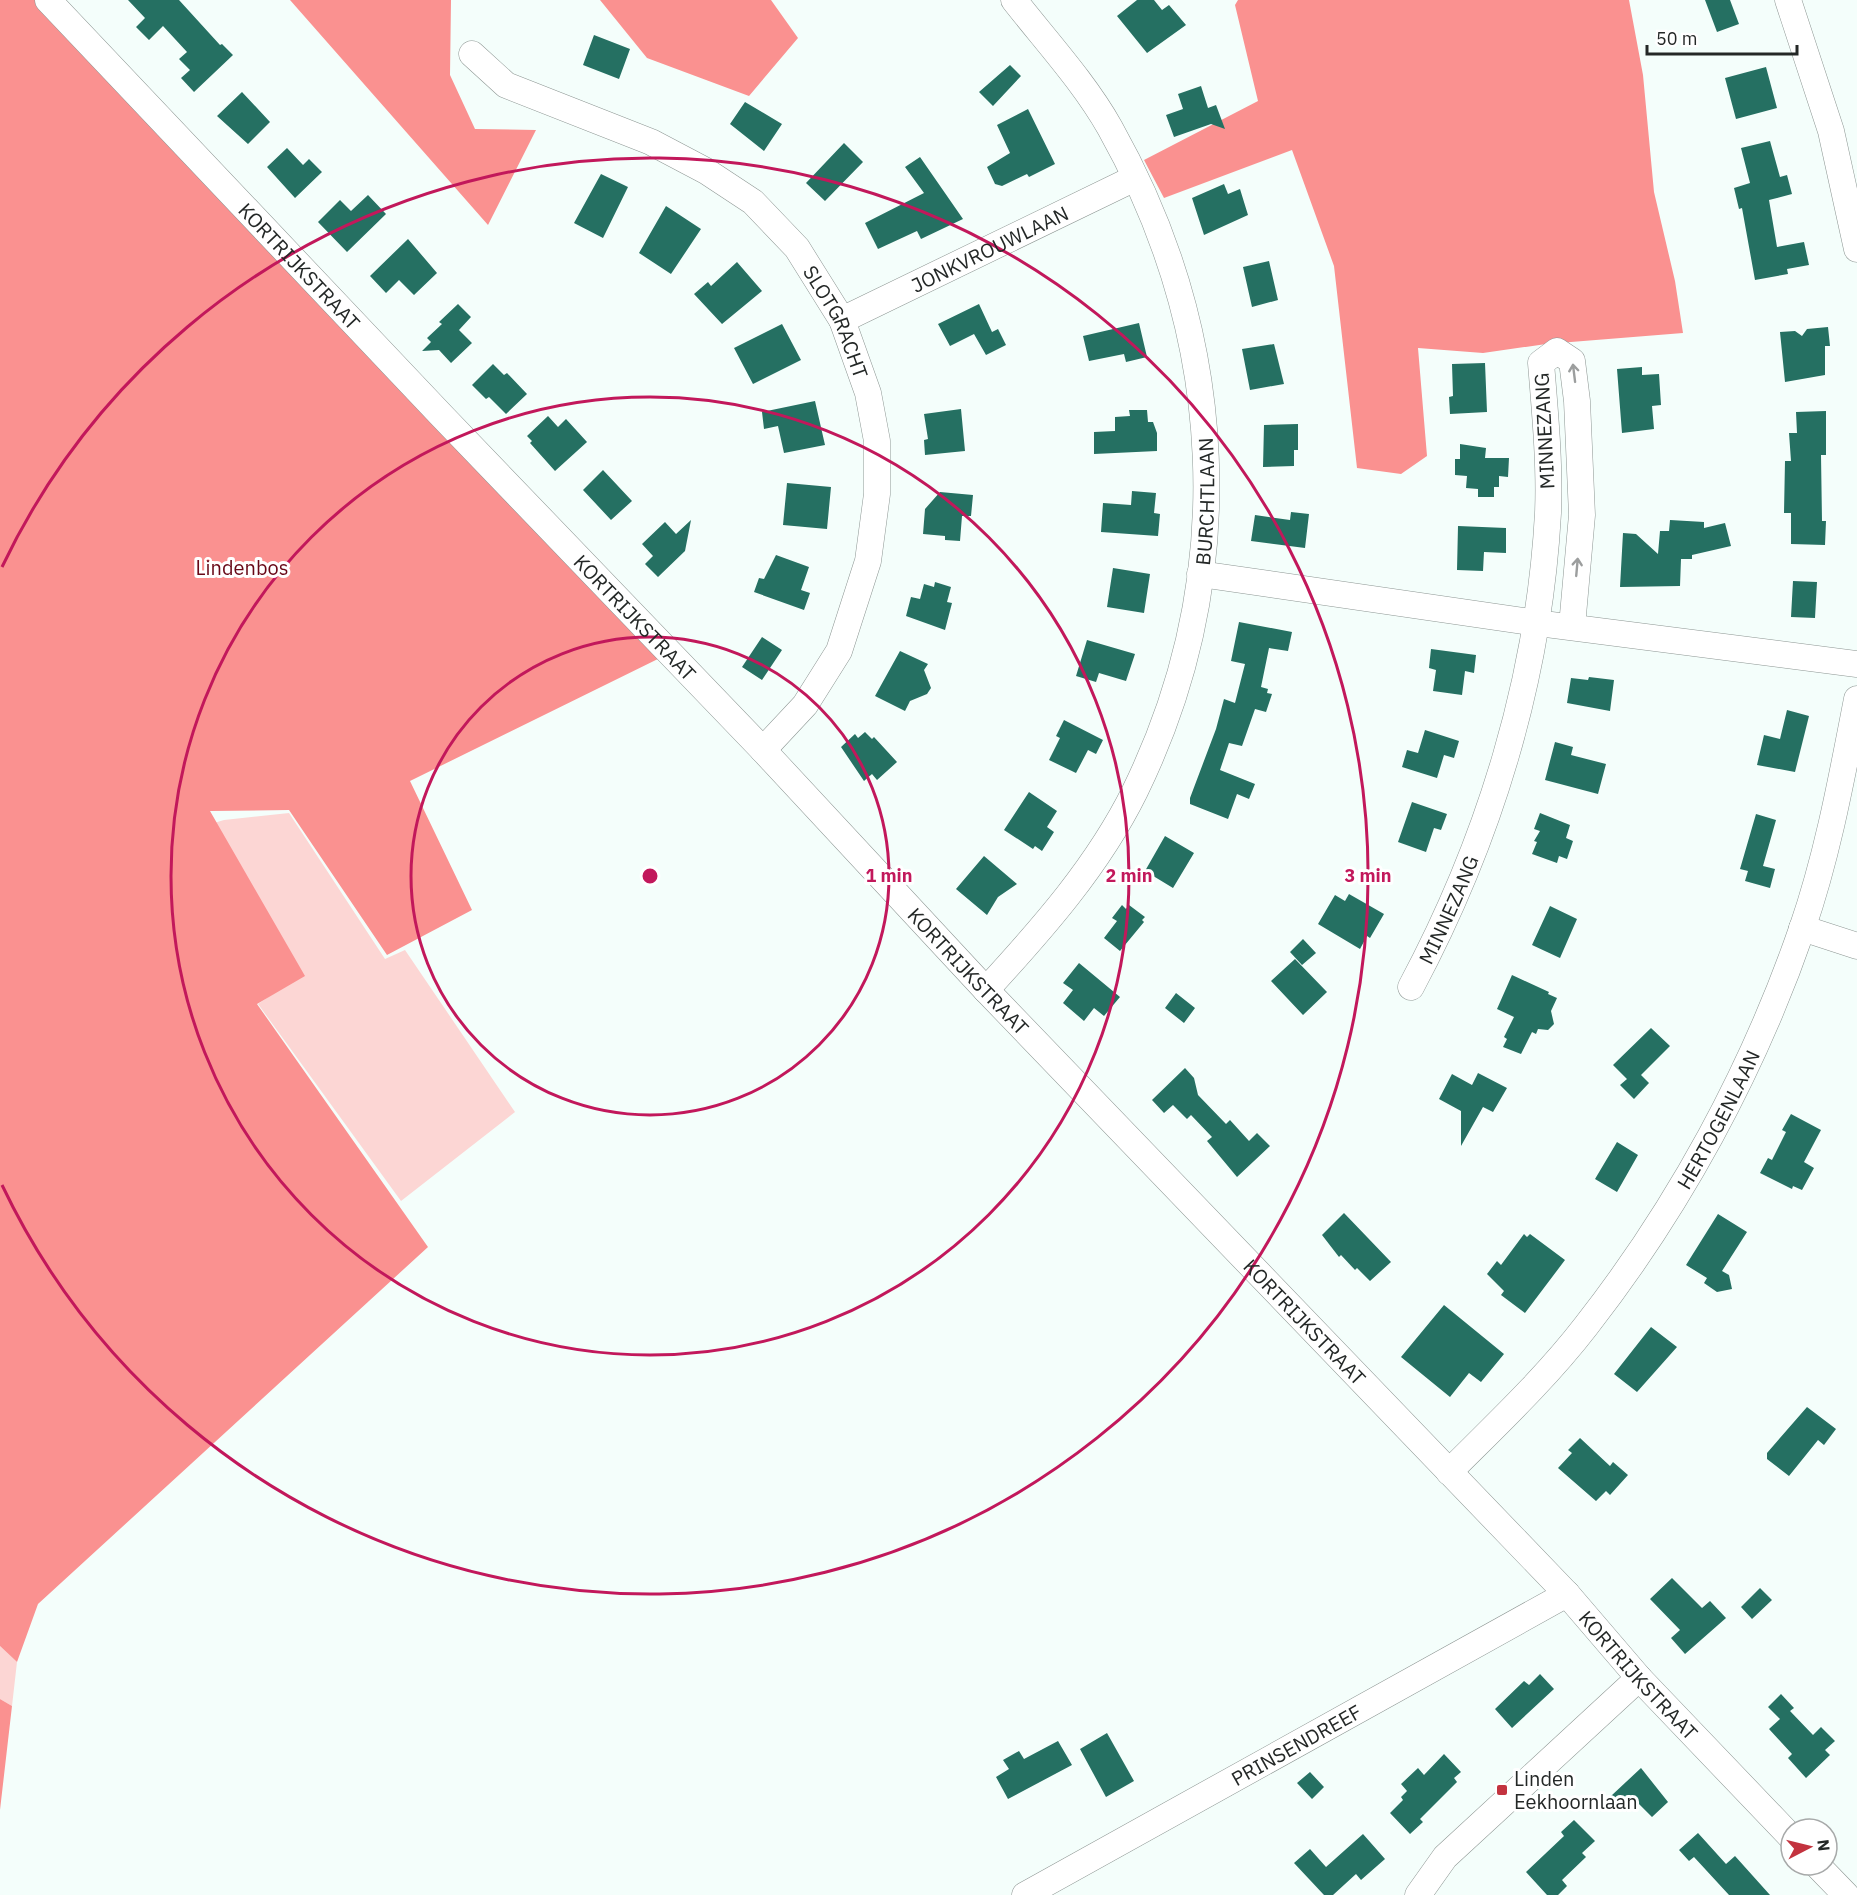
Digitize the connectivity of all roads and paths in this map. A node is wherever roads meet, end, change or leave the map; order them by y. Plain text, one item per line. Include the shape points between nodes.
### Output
1 (48, 0) edge
2 (1014, 0) edge
3 (1788, 0) edge
4 (472, 54) dead end
5 (1135, 178) junction
6 (1857, 243) edge
7 (842, 320) junction
8 (1200, 574) junction
9 (1537, 623) junction
10 (1572, 626) junction
11 (1857, 664) edge
12 (1857, 699) edge
13 (763, 750) junction
14 (1802, 928) junction
15 (1857, 946) edge
16 (1411, 987) dead end
17 (986, 990) junction
18 (1449, 1472) junction
19 (1567, 1594) junction
20 (1639, 1678) junction
21 (1779, 1824) edge
22 (1829, 1877) edge
23 (1025, 1895) edge
24 (1418, 1895) edge
25 (1846, 1895) edge

1 - 13 street, KORTRIJKSTRAAT
2 - 5 street, BURCHTLAAN via 1109,127
3 - 6 street via 1831,131
4 - 7 street, SLOTGRACHT via 506,85 651,142 753,202 797,248
5 - 7 street, JONKVROUWLAAN
5 - 8 street, BURCHTLAAN via 1169,255 1192,337 1205,423 1208,500
7 - 13 street, SLOTGRACHT via 868,393 877,441 877,494 868,561 839,651 805,705
8 - 9 street
8 - 17 street, BURCHTLAAN via 1187,654 1166,721 1134,793 1049,922
9 - 10 street
10 -> 9 street, MINNEZANG via 1582,515 1577,401 1572,360 1557,351 1541,363 1548,512
9 - 16 street, MINNEZANG via 1492,802 1468,868
10 - 11 street
12 - 14 street, HERTOGENLAAN via 1837,806
13 - 17 street, KORTRIJKSTRAAT
14 - 15 street
14 - 18 street, HERTOGENLAAN via 1732,1098 1635,1260 1585,1328
17 - 18 street, KORTRIJKSTRAAT
18 - 19 street, KORTRIJKSTRAAT
19 - 20 street, KORTRIJKSTRAAT
19 - 23 street, PRINSENDREEF
20 - 21 street, KORTRIJKSTRAAT
20 - 24 street via 1445,1857
22 - 25 street

